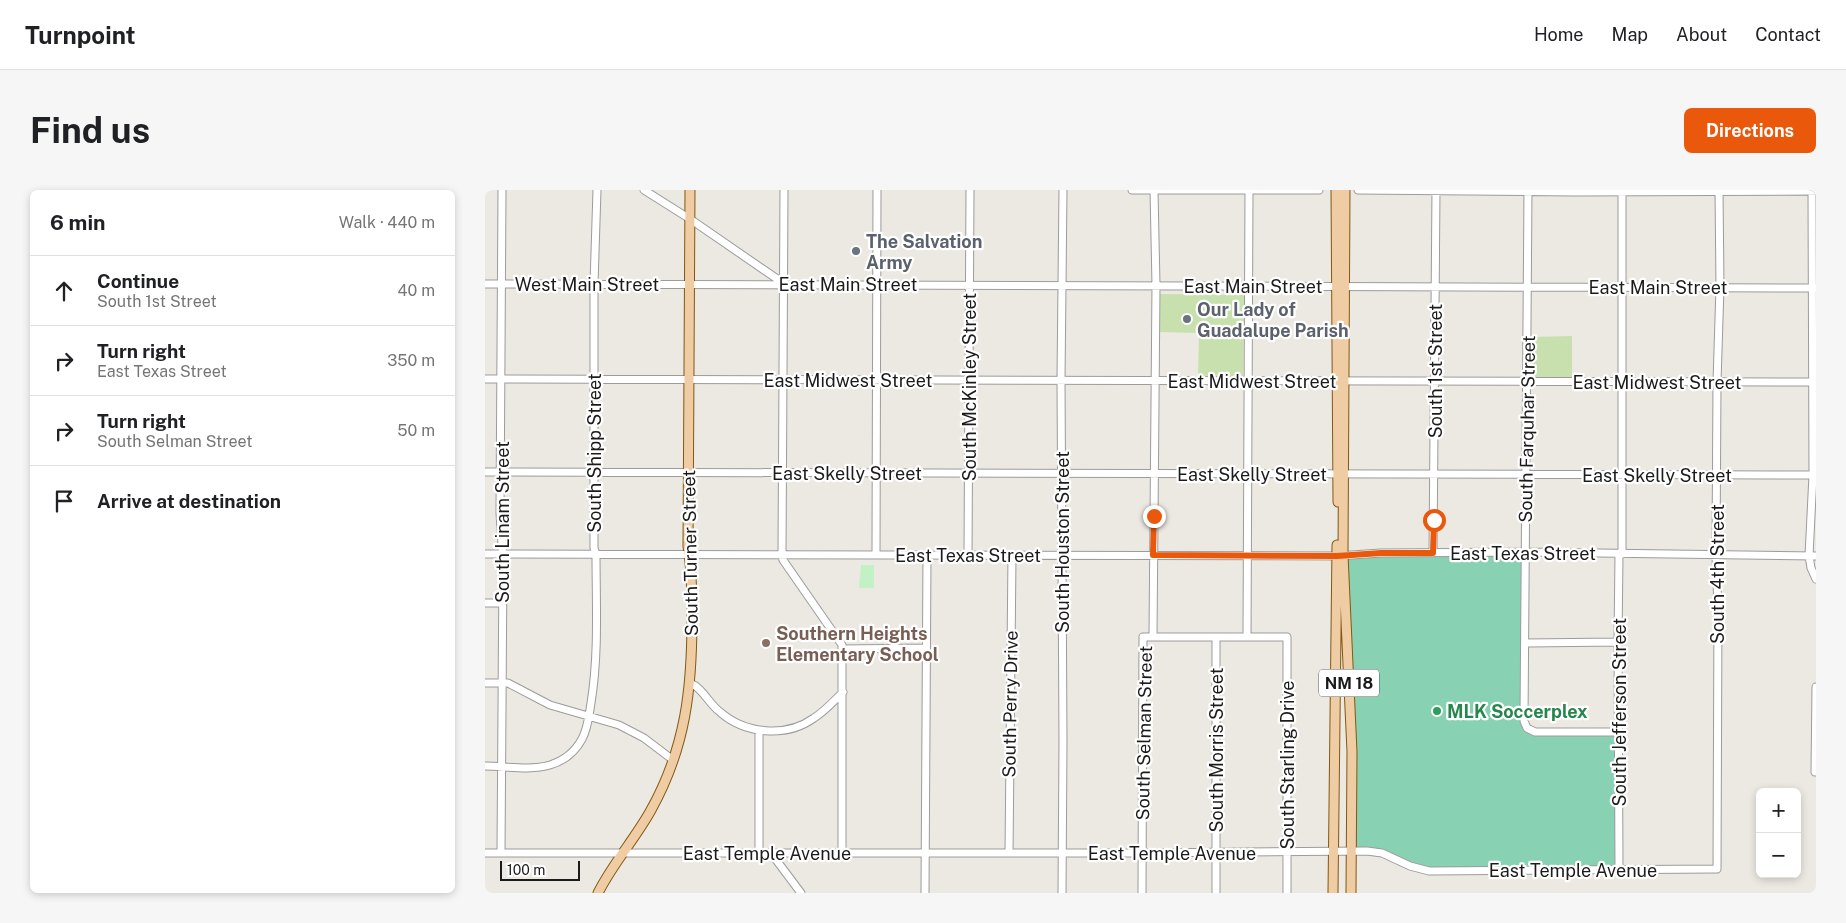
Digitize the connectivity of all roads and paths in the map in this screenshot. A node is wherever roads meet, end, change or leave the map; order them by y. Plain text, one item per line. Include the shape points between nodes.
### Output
1 (502, 190) edge
2 (597, 190) edge
3 (644, 190) edge
4 (690, 190) edge
5 (784, 190) edge
6 (877, 190) edge
7 (970, 190) edge
8 (1063, 190) edge
9 (1132, 190) edge
10 (1154, 190) edge
11 (1249, 190) edge
12 (1319, 190) edge
13 (1336, 190) edge
14 (1345, 190) edge
15 (1358, 190) edge
16 (1436, 191) edge
17 (1528, 191) edge
18 (1622, 191) edge
19 (1719, 191) edge
20 (1813, 191) edge
21 (690, 219) junction
22 (485, 284) edge
23 (502, 284) junction
24 (595, 284) junction
25 (689, 284) junction
26 (783, 284) junction
27 (877, 284) junction
28 (970, 284) junction
29 (1062, 285) junction
30 (1156, 285) junction
31 (1249, 286) junction
32 (1341, 286) junction
33 (1436, 286) junction
34 (1528, 287) junction
35 (1622, 287) junction
36 (1720, 287) junction
37 (1814, 288) edge
38 (485, 379) edge
39 (502, 379) junction
40 (595, 379) junction
41 (689, 379) junction
42 (784, 379) junction
43 (876, 380) junction
44 (970, 380) junction
45 (1061, 380) junction
46 (1341, 380) junction
47 (1154, 381) junction
48 (1249, 381) junction
49 (1435, 382) junction
50 (1527, 382) junction
51 (1717, 382) junction
52 (1815, 382) edge
53 (1622, 383) junction
54 (594, 471) junction
55 (485, 472) edge
56 (501, 472) junction
57 (688, 472) junction
58 (782, 473) junction
59 (1247, 473) junction
60 (876, 474) junction
61 (969, 474) junction
62 (1062, 474) junction
63 (1154, 474) junction
64 (1340, 474) junction
65 (1435, 475) junction
66 (1527, 475) junction
67 (1717, 475) junction
68 (1815, 475) edge
69 (1622, 476) junction
70 (1525, 552) junction
71 (1433, 553) junction
72 (485, 554) edge
73 (501, 554) junction
74 (596, 554) junction
75 (689, 554) junction
76 (782, 554) junction
77 (1620, 554) junction
78 (876, 555) junction
79 (927, 555) junction
80 (969, 555) junction
81 (1012, 555) junction
82 (1063, 555) junction
83 (1153, 555) junction
84 (1247, 555) junction
85 (1340, 556) junction
86 (1716, 556) junction
87 (1813, 556) edge
88 (1816, 580) edge
89 (485, 603) edge
90 (502, 603) junction
91 (1153, 637) junction
92 (1216, 637) junction
93 (1247, 637) junction
94 (1618, 642) junction
95 (1525, 643) junction
96 (927, 648) junction
97 (843, 649) junction
98 (485, 683) edge
99 (502, 683) junction
100 (690, 683) junction
101 (1816, 687) edge
102 (843, 692) junction
103 (589, 715) junction
104 (759, 731) junction
105 (1619, 732) junction
106 (673, 760) junction
107 (485, 766) edge
108 (502, 766) junction
109 (1815, 772) edge
110 (1351, 851) junction
111 (1287, 852) junction
112 (1333, 852) junction
113 (485, 853) edge
114 (501, 853) junction
115 (623, 853) junction
116 (759, 853) junction
117 (771, 853) junction
118 (842, 853) junction
119 (926, 853) junction
120 (1009, 853) junction
121 (1062, 853) junction
122 (1143, 853) junction
123 (1216, 853) junction
124 (1717, 869) joint
125 (1619, 870) junction
126 (598, 893) edge
127 (801, 893) edge
128 (925, 893) edge
129 (1062, 893) edge
130 (1143, 893) edge
131 (1216, 893) edge
132 (1287, 893) edge
133 (1333, 893) edge
134 (1351, 893) edge

1 - 23 street, South Linam Street
2 - 24 street, South Shipp Street
3 - 21 street
4 - 21 main road, South Turner Street
5 - 26 street
6 - 27 street
7 - 28 street, South McKinley Street
8 - 29 street, South Houston Street
9 - 10 street
10 - 11 street
10 - 30 street, South Selman Street
11 - 12 street
11 - 31 street
13 - 32 main road, NM 18
14 - 32 main road, NM 18
15 - 16 street
16 - 17 street
16 - 33 street, South 1st Street
17 - 18 street
17 - 34 street, South Farquhar Street
18 - 19 street
18 - 35 street, South Jefferson Street
19 - 20 street
19 - 36 street, South 4th Street
20 - 37 street
21 - 25 main road, South Turner Street
21 - 26 street
22 - 23 street, West Main Street
23 - 24 street, West Main Street
23 - 39 street, South Linam Street
24 - 25 street, West Main Street
24 - 40 street, South Shipp Street
25 - 26 street, East Main Street
25 - 41 main road, South Turner Street
26 - 27 street, East Main Street
26 - 42 street
27 - 28 street, East Main Street
27 - 43 street
28 - 29 street, East Main Street
28 - 44 street, South McKinley Street
29 - 30 street, East Main Street
29 - 45 street, South Houston Street
30 - 31 street, East Main Street
30 - 47 street, South Selman Street
31 - 32 street, East Main Street
31 - 48 street
32 - 33 street, East Main Street
32 - 46 main road, NM 18
33 - 34 street, East Main Street
33 - 49 street, South 1st Street
34 - 35 street, East Main Street
34 - 50 street, South Farquhar Street
35 - 36 street, East Main Street
35 - 53 street, South Jefferson Street
36 - 37 street, East Main Street
36 - 51 street, South 4th Street
37 - 52 street
38 - 39 street, East Midwest Street
39 - 40 street, East Midwest Street
39 - 56 street, South Linam Street
40 - 41 street, East Midwest Street
40 - 54 street, South Shipp Street
41 - 42 street, East Midwest Street
41 - 57 main road, South Turner Street
42 - 43 street, East Midwest Street
42 - 58 street
43 - 44 street, East Midwest Street
43 - 60 street
44 - 45 street, East Midwest Street
44 - 61 street, South McKinley Street
45 - 47 street, East Midwest Street
45 - 62 street, South Houston Street
46 - 48 street, East Midwest Street
46 - 49 street, East Midwest Street
46 - 64 main road, NM 18
47 - 48 street, East Midwest Street
47 - 63 street, South Selman Street
48 - 59 street
49 - 50 street, East Midwest Street
49 - 65 street, South 1st Street
50 - 53 street, East Midwest Street
50 - 66 street, South Farquhar Street
51 - 52 street, East Midwest Street
51 - 53 street, East Midwest Street
51 - 67 street, South 4th Street
52 - 68 street
53 - 69 street, South Jefferson Street
54 - 56 street, East Skelly Street
54 - 57 street, East Skelly Street
54 - 74 street, South Shipp Street
55 - 56 street, East Skelly Street
56 - 73 street, South Linam Street
57 - 58 street, East Skelly Street
57 - 75 main road, South Turner Street
58 - 60 street, East Skelly Street
58 - 76 street
59 - 63 street, East Skelly Street
59 - 64 street, East Skelly Street
59 - 84 street
60 - 61 street, East Skelly Street
60 - 78 street
61 - 62 street, East Skelly Street
61 - 80 street, South McKinley Street
62 - 63 street, East Skelly Street
62 - 82 street, South Houston Street
63 - 83 street, South Selman Street
64 - 65 street, East Skelly Street
64 - 85 main road, NM 18
65 - 66 street, East Skelly Street
65 - 71 street, South 1st Street
66 - 69 street, East Skelly Street
66 - 70 street, South Farquhar Street
67 - 68 street, East Skelly Street
67 - 69 street, East Skelly Street
67 - 86 street, South 4th Street
68 - 87 street
69 - 77 street, South Jefferson Street
70 - 71 street, East Texas Street
70 - 77 street, East Texas Street
70 - 95 street, South Farquhar Street
71 - 85 street, East Texas Street
72 - 73 street, East Texas Street
73 - 74 street, East Texas Street
73 - 90 street, South Linam Street
74 - 75 street, East Texas Street
74 - 103 street, South Shipp Street via 595,680
75 - 76 street, East Texas Street
75 - 100 main road, South Turner Street
76 - 78 street, East Texas Street
76 - 97 street
77 - 86 street, East Texas Street
77 - 94 street, South Jefferson Street
78 - 79 street, East Texas Street
79 - 80 street, East Texas Street
79 - 96 street
80 - 81 street, East Texas Street
81 - 82 street, East Texas Street
81 - 120 street, South Perry Drive
82 - 83 street, East Texas Street
82 - 121 street, South Houston Street
83 - 84 street, East Texas Street
83 - 91 street, South Selman Street
84 - 85 street, East Texas Street
84 - 93 street
85 - 110 main road, NM 18 via 1352,742
85 - 112 main road, NM 18
86 - 87 street, East Texas Street
86 - 124 street, South 4th Street
87 - 88 street via 1811,568
89 - 90 street
90 - 99 street, South Linam Street
91 - 92 street
91 - 122 street, South Selman Street via 1143,637
92 - 93 street
92 - 123 street, South Morris Street
93 - 111 street, South Starling Drive via 1287,637
94 - 95 street
94 - 105 street, South Jefferson Street
95 - 105 street, South Farquhar Street via 1524,721 1527,728 1535,732
96 - 97 street
96 - 119 street
97 - 102 street
98 - 99 street
99 - 103 street via 550,705
99 - 108 street, South Linam Street
100 - 104 street via 698,686 727,718
100 - 106 main road, South Turner Street
101 - 109 street
102 - 104 street via 813,719 801,725
102 - 118 street
103 - 106 street via 635,732
103 - 108 street, South Shipp Street via 582,739 564,758 540,767
104 - 116 street
105 - 125 street, South Jefferson Street
106 - 115 main road, South Turner Street via 651,810
107 - 108 street, South Shipp Street
108 - 114 street, South Linam Street
110 - 112 street, East Temple Avenue
110 - 125 street, East Temple Avenue via 1382,853 1425,870
110 - 134 main road, NM 18
111 - 112 street, East Temple Avenue
111 - 123 street, East Temple Avenue
111 - 132 street, South Starling Drive
112 - 133 main road, NM 18
113 - 114 street, East Temple Avenue
114 - 115 street, East Temple Avenue
115 - 116 street, East Temple Avenue
115 - 126 main road, South Turner Street
116 - 117 street, East Temple Avenue
117 - 118 street, East Temple Avenue
117 - 127 street
118 - 119 street, East Temple Avenue
119 - 120 street, East Temple Avenue
119 - 128 street
120 - 121 street, East Temple Avenue
121 - 122 street, East Temple Avenue
121 - 129 street, South Houston Street
122 - 123 street, East Temple Avenue
122 - 130 street, South Selman Street
123 - 131 street, South Morris Street
124 - 125 street, East Temple Avenue

